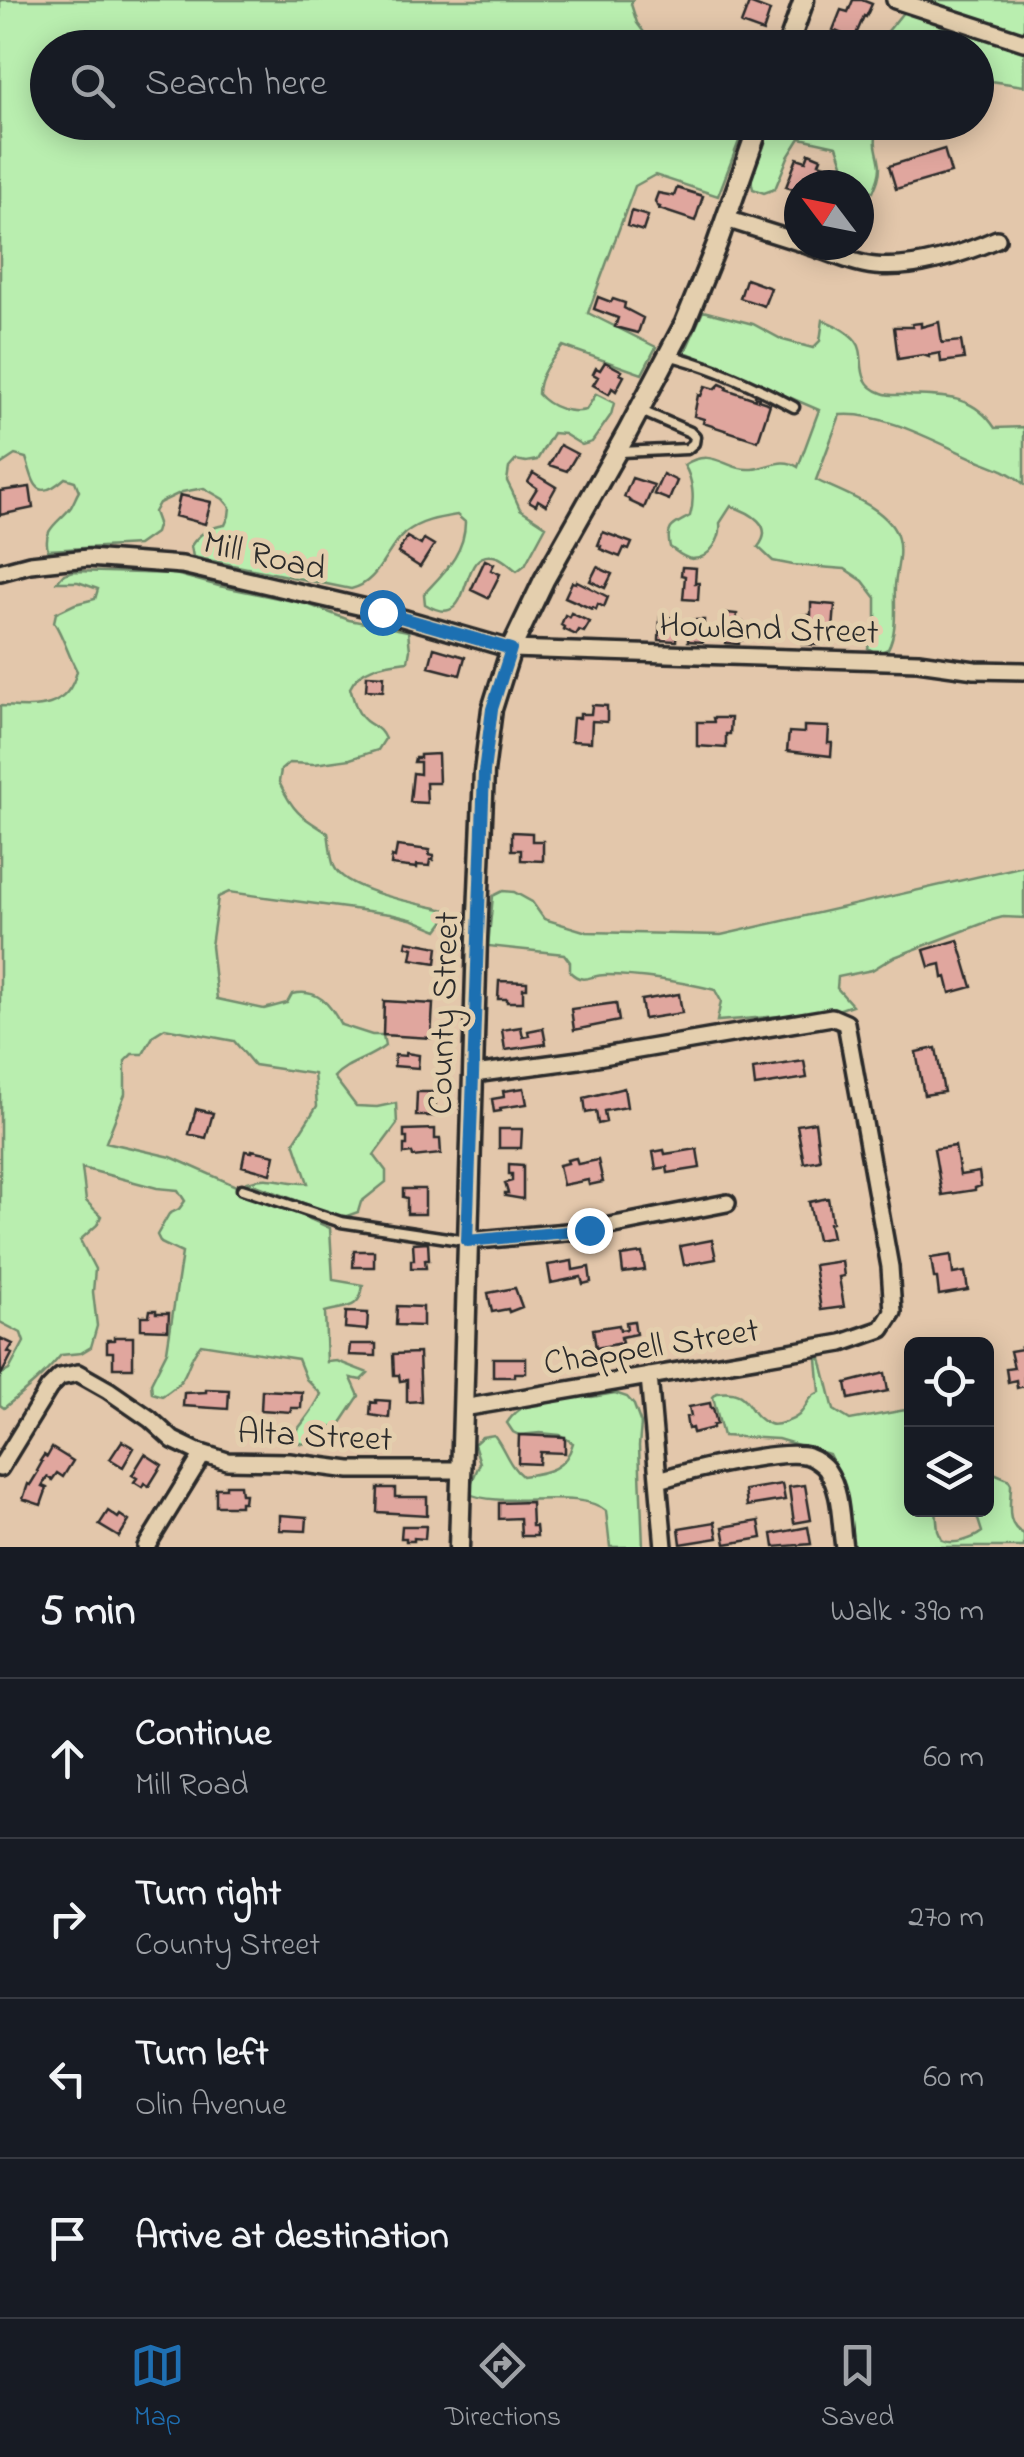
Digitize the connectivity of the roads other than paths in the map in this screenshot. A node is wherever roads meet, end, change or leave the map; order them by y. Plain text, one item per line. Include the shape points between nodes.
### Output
1 (804, 0) edge
2 (895, 0) edge
3 (793, 30) edge
4 (987, 30) edge
5 (994, 32) edge
6 (1024, 42) edge
7 (754, 140) edge
8 (726, 219) junction
9 (784, 237) edge
10 (997, 239) dead end
11 (853, 260) edge
12 (668, 355) junction
13 (794, 408) dead end
14 (639, 410) junction
15 (616, 452) junction
16 (0, 572) edge
17 (511, 649) junction
18 (1024, 670) edge
19 (474, 1074) junction
20 (242, 1189) dead end
21 (728, 1203) dead end
22 (467, 1241) junction
23 (649, 1376) junction
24 (463, 1408) junction
25 (203, 1454) junction
26 (0, 1468) edge
27 (461, 1470) junction
28 (659, 1480) junction
29 (146, 1547) edge
30 (459, 1547) edge
31 (664, 1547) edge
32 (844, 1547) edge

1 - 3 street
2 - 4 street
5 - 6 street
7 - 8 street, County Street
8 - 9 street
8 - 12 street, County Street
10 - 11 street via 905,265
12 - 13 lane
12 - 14 street, County Street
14 - 15 street, County Street
14 - 15 lane via 690,432 694,443 687,449
15 - 17 street, County Street
16 - 17 street, Mill Road via 88,558 182,565
17 - 18 street, Howland Street
17 - 19 street, County Street via 492,709 484,772
19 - 22 street, County Street
19 - 23 street, Chappell Street via 832,1017 846,1023 893,1312 882,1330 848,1341
20 - 22 lane via 340,1222
21 - 22 street via 589,1230
22 - 24 street, County Street
23 - 24 street, Chappell Street
23 - 28 street
24 - 27 street, County Street
25 - 26 street, Alta Street via 78,1373 49,1388
25 - 27 street, Alta Street via 350,1470
25 - 29 street
27 - 30 street, County Street
28 - 31 street
28 - 32 street via 735,1462 808,1456 826,1467 836,1489

